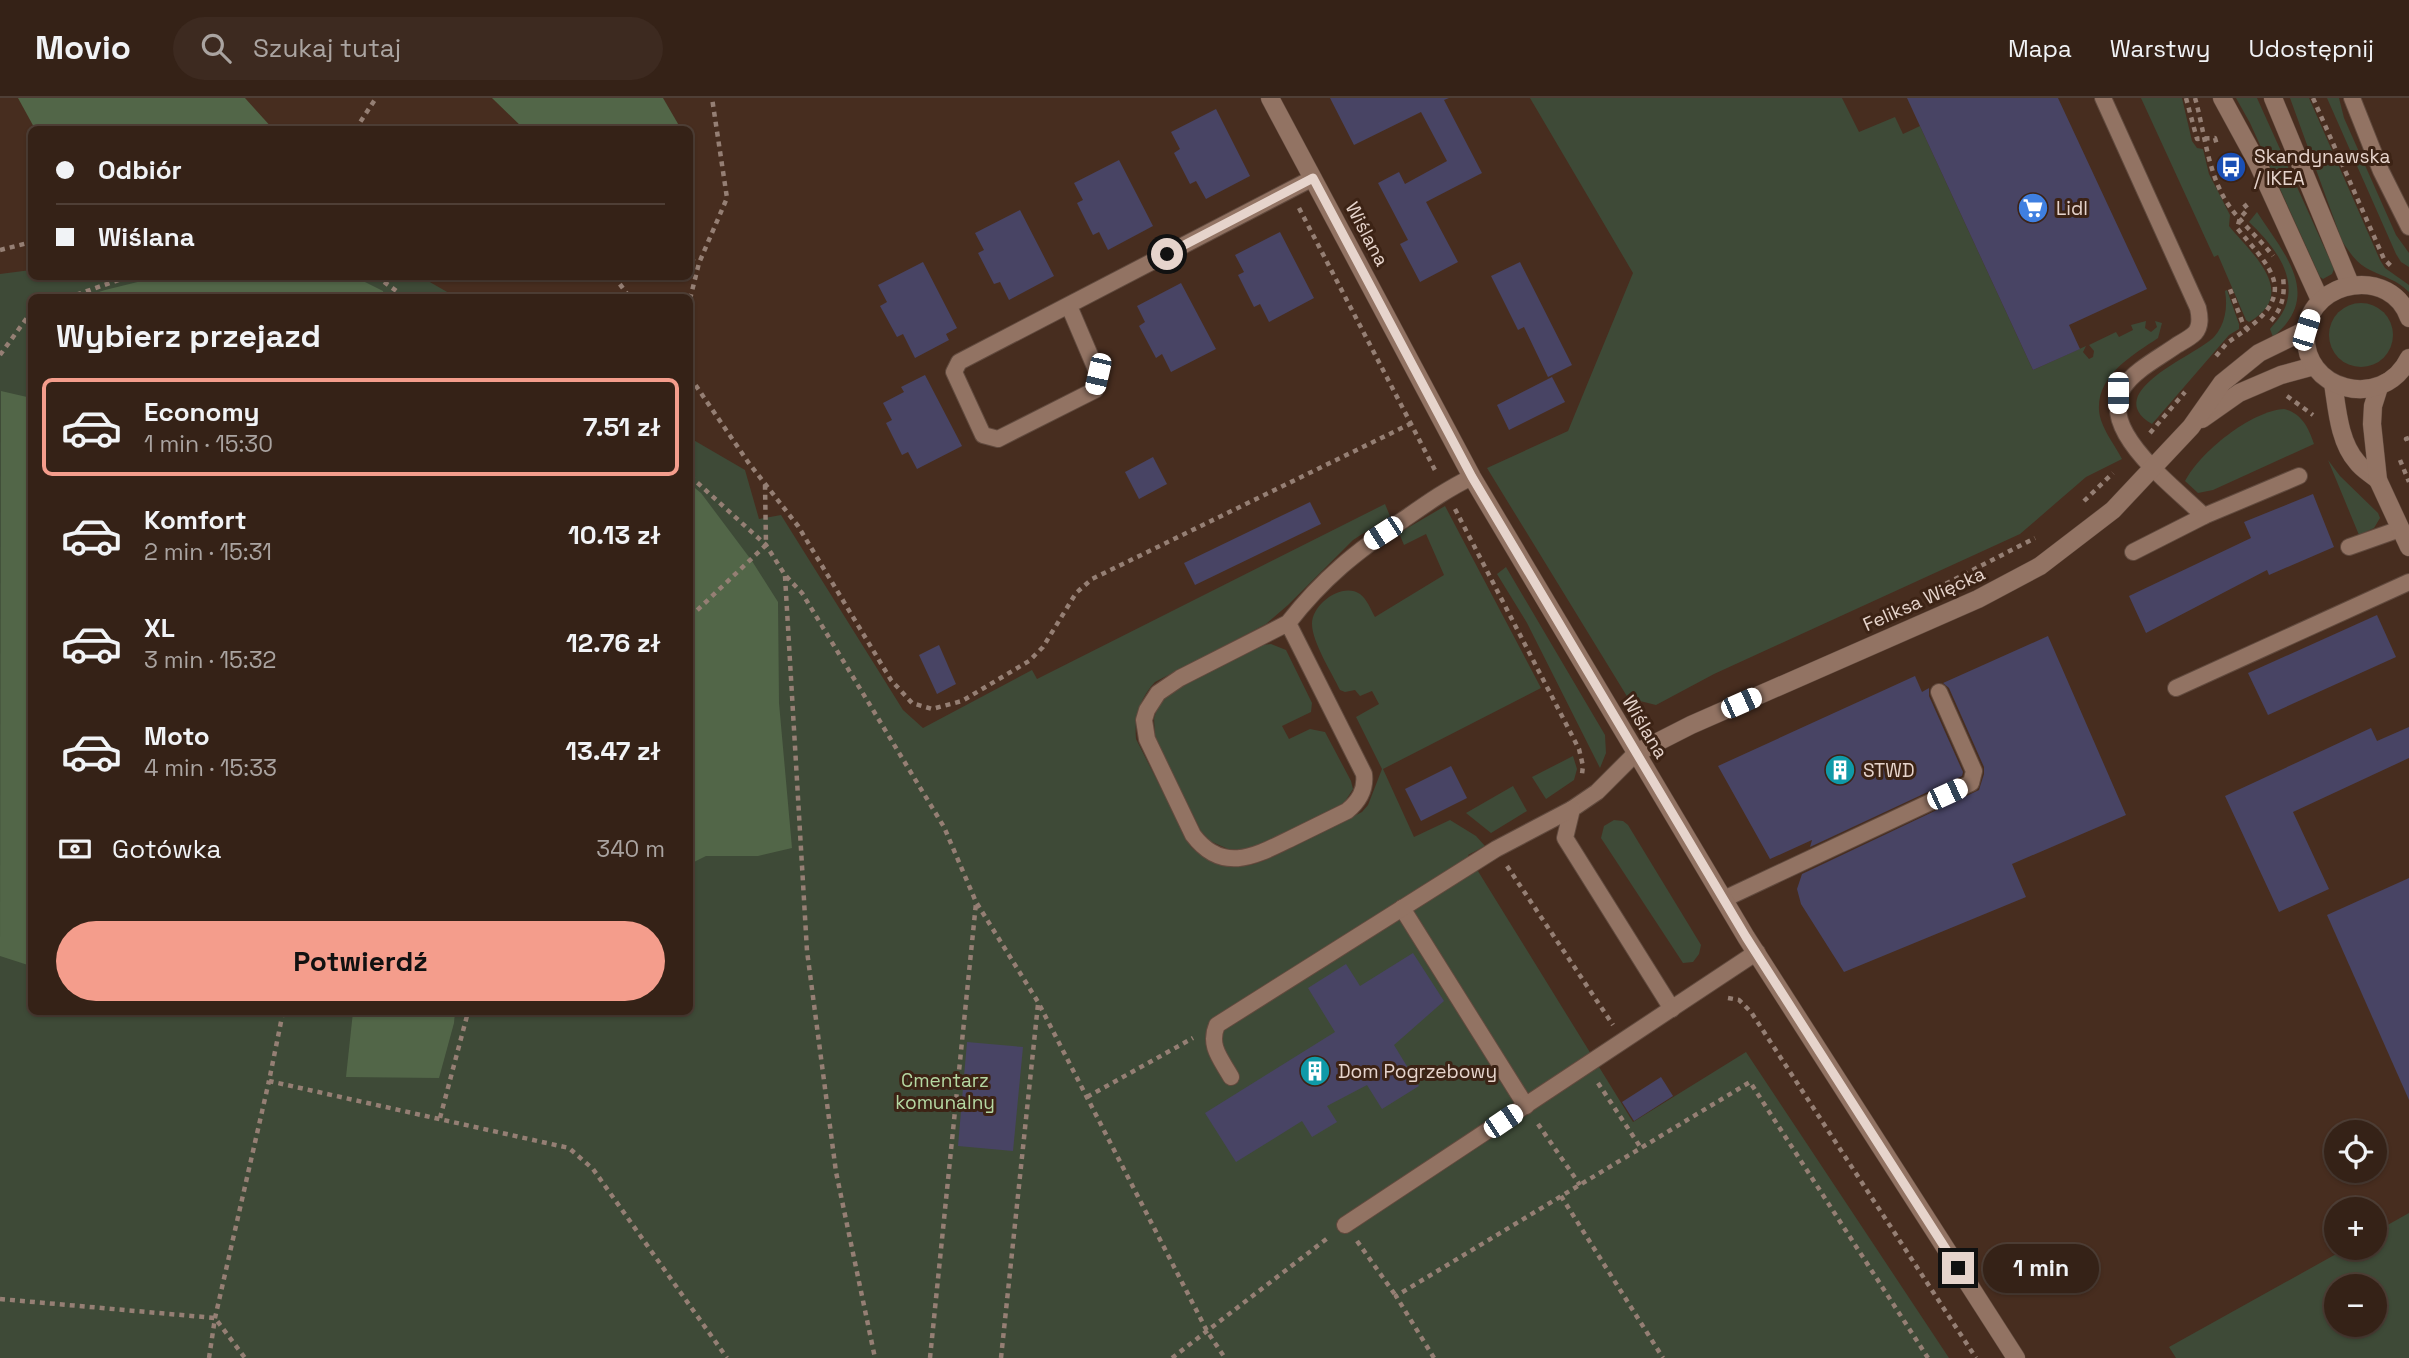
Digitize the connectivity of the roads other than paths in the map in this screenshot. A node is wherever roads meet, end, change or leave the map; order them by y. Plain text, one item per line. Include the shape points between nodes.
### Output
1 (1270, 98) edge
2 (2103, 98) edge
3 (2222, 98) edge
4 (2273, 98) edge
5 (2352, 98) edge
6 (1313, 178) junction
7 (2409, 227) edge
8 (2350, 285) junction
9 (2320, 300) junction
10 (1069, 306) junction
11 (2408, 314) edge
12 (2306, 330) junction
13 (2409, 360) edge
14 (2314, 366) junction
15 (2333, 383) junction
16 (2379, 387) junction
17 (2191, 427) junction
18 (2154, 468) junction
19 (2299, 476) dead end
20 (1472, 477) junction
21 (2378, 480) junction
22 (2204, 516) junction
23 (2400, 529) junction
24 (2349, 547) dead end
25 (2409, 547) edge
26 (2133, 552) dead end
27 (2409, 582) edge
28 (1288, 623) junction
29 (2176, 688) dead end
30 (1940, 692) dead end
31 (1636, 753) junction
32 (1572, 810) junction
33 (1724, 899) junction
34 (1402, 908) junction
35 (1757, 952) junction
36 (1672, 1009) junction
37 (1231, 1077) dead end
38 (1526, 1105) junction
39 (1345, 1225) road end
40 (2016, 1358) edge

1 - 6 street, Wiślana
2 - 18 lane via 2200,321 2195,333 2133,376 2118,393 2118,415 2127,435
3 - 9 street via 2258,164
4 - 8 street
5 - 7 lane
6 - 10 lane
6 - 20 street, Wiślana
8 - 9 street
8 - 11 street via 2383,289 2397,298
9 - 12 street
10 - 10 lane via 959,362 954,372 983,435 998,439 1095,390 1098,374
12 - 14 street
12 - 17 street, Feliksa Więcka via 2264,349 2222,383
13 - 16 street
14 - 15 street
14 - 17 street, Feliksa Więcka via 2239,393
15 - 16 street via 2361,391
15 - 21 street via 2345,439 2356,462
16 - 21 street via 2372,424
17 - 18 street, Feliksa Więcka
18 - 22 lane
18 - 31 street, Feliksa Więcka via 2088,531 2011,583
19 - 22 lane
20 - 28 lane via 1445,490 1352,555 1315,589
20 - 31 street, Wiślana
21 - 23 street
22 - 26 lane
23 - 24 lane
23 - 25 street
27 - 29 lane
28 - 28 lane via 1365,782 1347,811 1254,857 1220,855 1200,845 1193,835 1147,739 1144,720 1152,702 1168,686
30 - 33 lane via 1975,771 1971,783
31 - 32 lane
31 - 33 street, Wiślana
32 - 34 lane via 1496,849
32 - 36 lane via 1565,838
33 - 35 street, Wiślana
34 - 37 lane via 1217,1025 1212,1036
34 - 38 lane
35 - 36 lane
35 - 40 street, Wiślana
36 - 38 lane
38 - 39 lane

